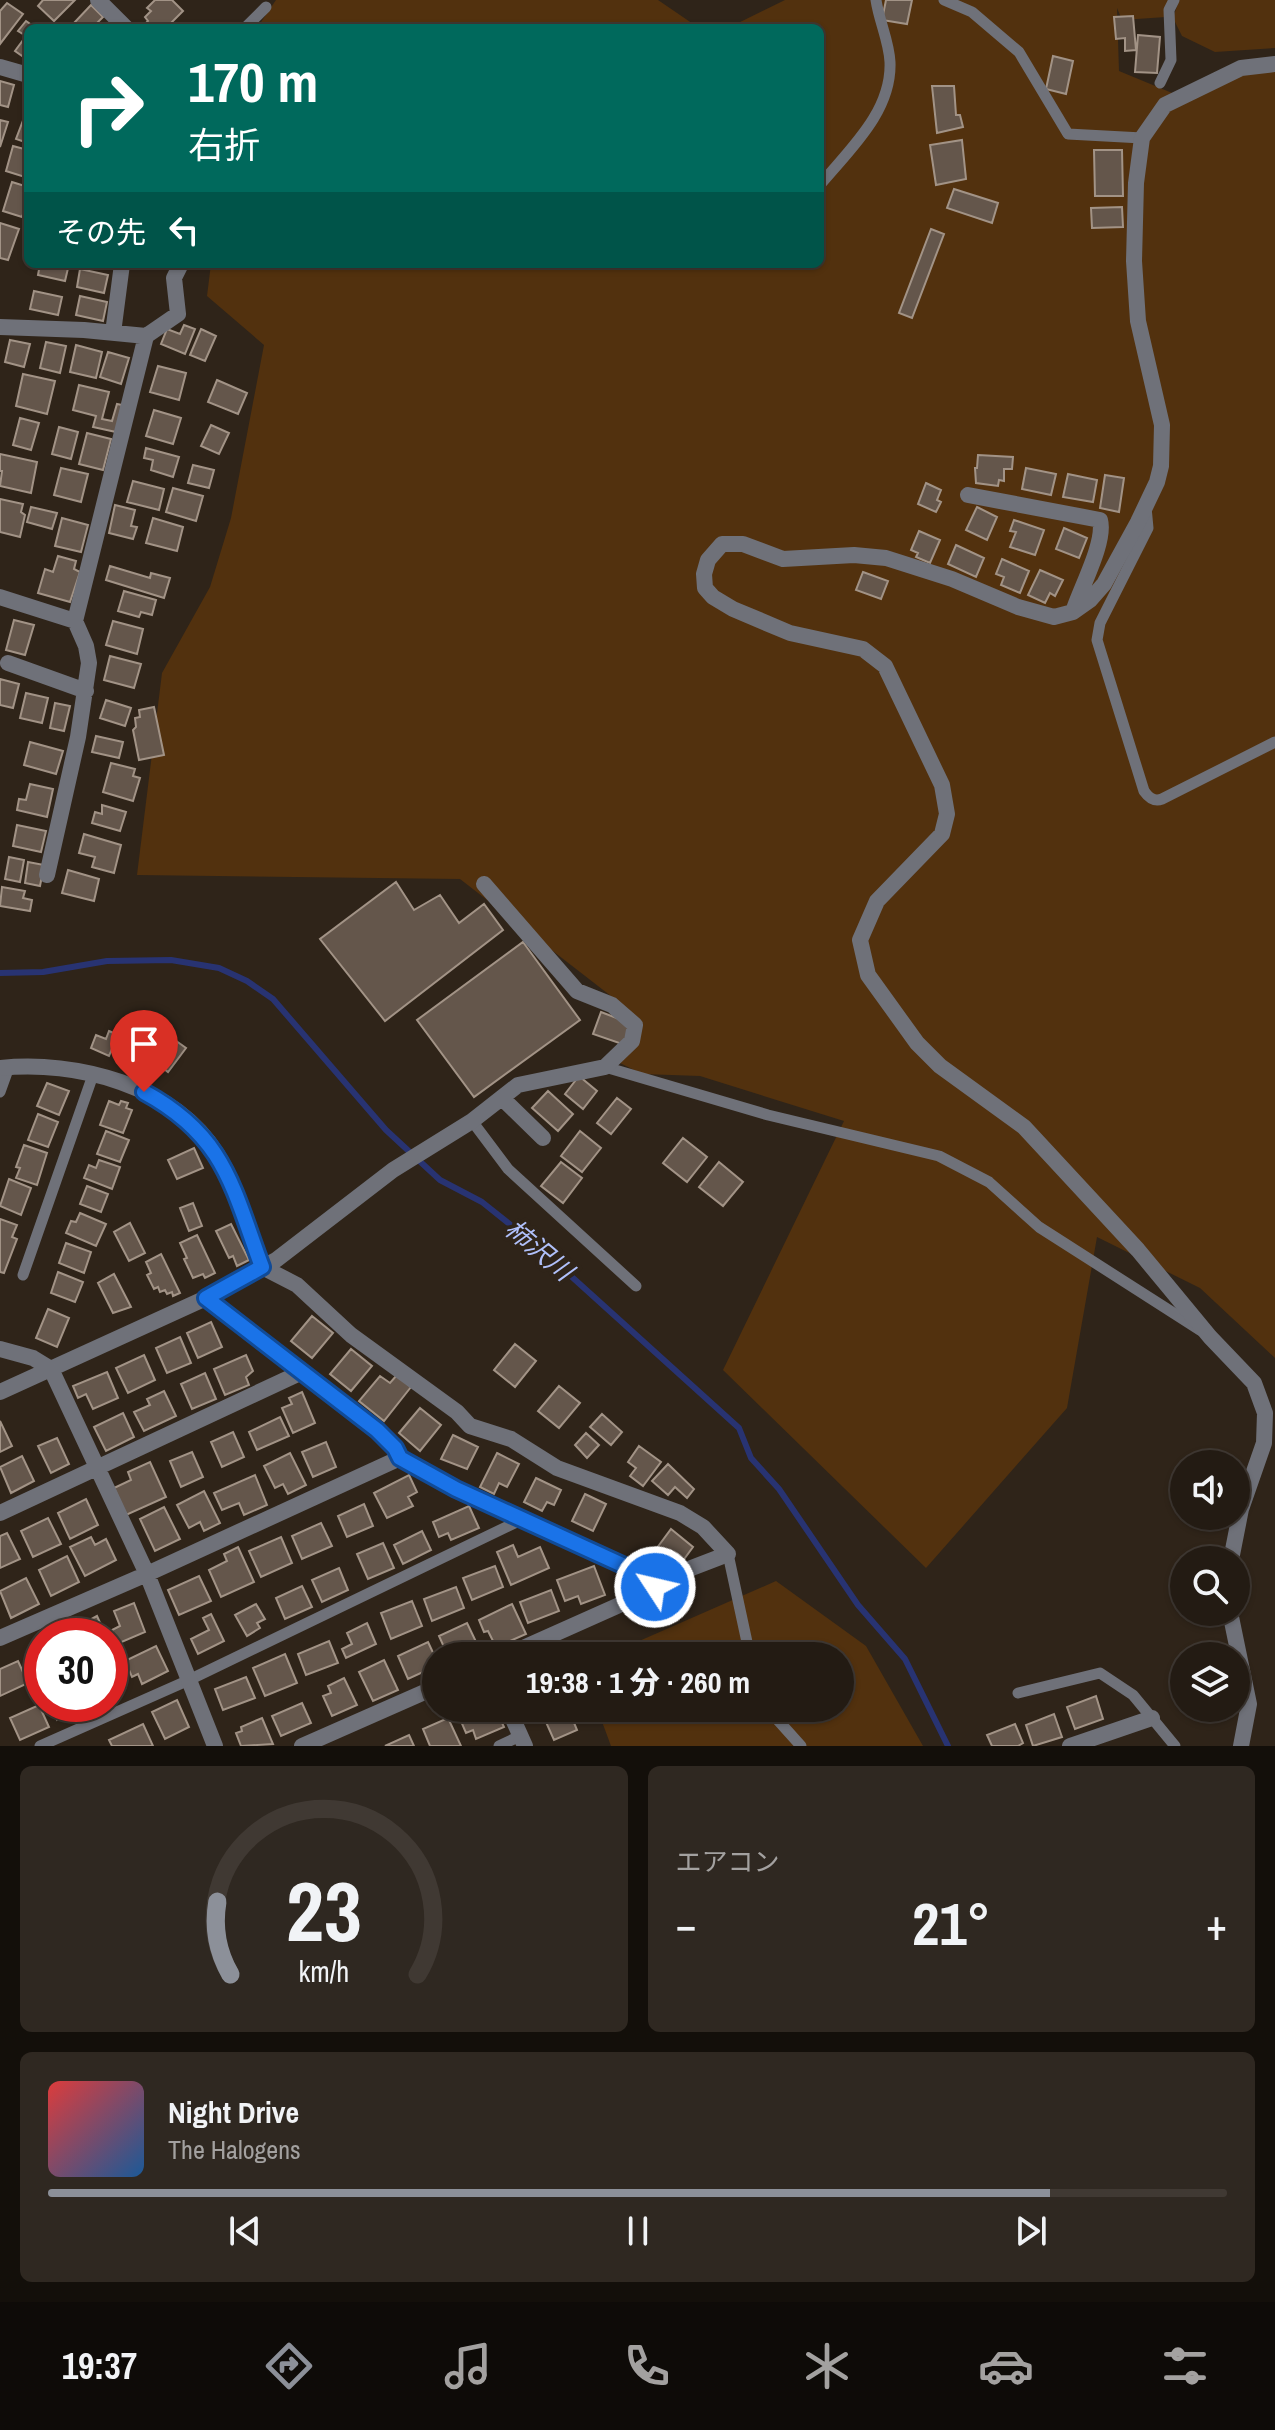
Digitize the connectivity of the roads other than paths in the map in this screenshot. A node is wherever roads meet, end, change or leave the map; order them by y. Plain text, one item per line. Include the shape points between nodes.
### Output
1 (98, 0) edge
2 (876, 0) edge
3 (944, 0) edge
4 (1174, 0) edge
5 (266, 7) dead end
6 (122, 24) edge
7 (249, 24) edge
8 (1275, 64) edge
9 (0, 67) edge
10 (24, 74) edge
11 (1160, 83) dead end
12 (1142, 138) junction
13 (824, 180) edge
14 (121, 268) edge
15 (179, 268) edge
16 (0, 327) edge
17 (113, 333) junction
18 (146, 336) junction
19 (968, 495) dead end
20 (1146, 507) junction
21 (0, 597) edge
22 (1073, 612) junction
23 (75, 621) junction
24 (8, 663) dead end
25 (86, 691) junction
26 (1275, 742) edge
27 (47, 875) dead end
28 (484, 884) dead end
29 (4, 1067) edge
30 (605, 1067) junction
31 (93, 1075) junction
32 (0, 1092) edge
33 (502, 1098) junction
34 (468, 1124) junction
35 (543, 1138) dead end
36 (262, 1267) junction
37 (23, 1275) dead end
38 (636, 1286) dead end
39 (206, 1298) junction
40 (1210, 1337) junction
41 (0, 1349) edge
42 (51, 1369) junction
43 (302, 1372) junction
44 (0, 1392) edge
45 (400, 1458) junction
46 (99, 1469) junction
47 (0, 1513) edge
48 (523, 1519) junction
49 (1234, 1546) edge
50 (728, 1554) junction
51 (147, 1574) junction
52 (655, 1582) junction
53 (1233, 1626) edge
54 (0, 1638) edge
55 (536, 1642) edge
56 (747, 1642) edge
57 (189, 1680) junction
58 (422, 1693) edge
59 (1018, 1693) dead end
60 (1152, 1718) junction
61 (514, 1722) edge
62 (780, 1722) edge
63 (523, 1741) edge
64 (40, 1746) edge
65 (215, 1746) edge
66 (302, 1746) edge
67 (499, 1746) edge
68 (801, 1746) edge
69 (1070, 1746) edge
70 (1175, 1746) edge
71 (1241, 1746) edge

1 - 6 street
2 - 13 lane via 890,62 886,89 874,120
3 - 12 lane via 972,12 1019,52 1068,134
4 - 11 lane via 1169,10 1171,60
5 - 7 lane
8 - 12 street via 1241,68 1165,105
9 - 10 street
12 - 20 street via 1134,261 1138,321 1162,425 1163,455
14 - 17 street
15 - 18 street via 174,278 178,314
16 - 17 street
17 - 18 street
18 - 23 street
19 - 22 street via 1100,520 1098,546
20 - 22 street via 1104,584
20 - 26 lane via 1148,528 1100,623 1097,640 1144,791 1154,800 1162,799
21 - 23 street
22 - 40 street via 1038,614 952,579 870,555 783,559 743,544 722,544 704,574 705,588 733,609 790,633 863,649 885,666 942,785 947,814 942,834 877,901 860,940 868,975 917,1043 1024,1127
23 - 25 street via 89,663
24 - 25 street
25 - 27 street
28 - 30 street via 577,991 612,1005 635,1025 632,1041
29 - 31 street via 62,1068
29 - 32 lane
30 - 33 street via 518,1085
30 - 40 lane via 768,1115 939,1156 989,1182 1039,1227
31 - 36 street via 169,1106 203,1135 230,1179
31 - 37 lane
33 - 34 street
33 - 35 street
34 - 36 street via 393,1170
34 - 38 lane via 508,1169
36 - 39 street
36 - 50 street via 297,1285 351,1335 470,1426 511,1439 557,1468 680,1513 703,1527
39 - 42 street
39 - 43 street
40 - 49 street via 1254,1383 1265,1413 1264,1443
41 - 42 street
42 - 44 street
42 - 46 street
43 - 45 street via 377,1430
43 - 46 street
45 - 48 street
45 - 51 street
46 - 47 street
46 - 51 street
48 - 52 street
48 - 57 lane
50 - 52 street
50 - 56 lane
51 - 54 street
51 - 57 street
52 - 55 street via 644,1594
53 - 71 street via 1249,1704
57 - 64 lane
57 - 65 street
58 - 66 street
59 - 60 lane via 1100,1673 1133,1695
60 - 69 street
60 - 70 lane
61 - 63 street
62 - 68 lane
63 - 67 lane

